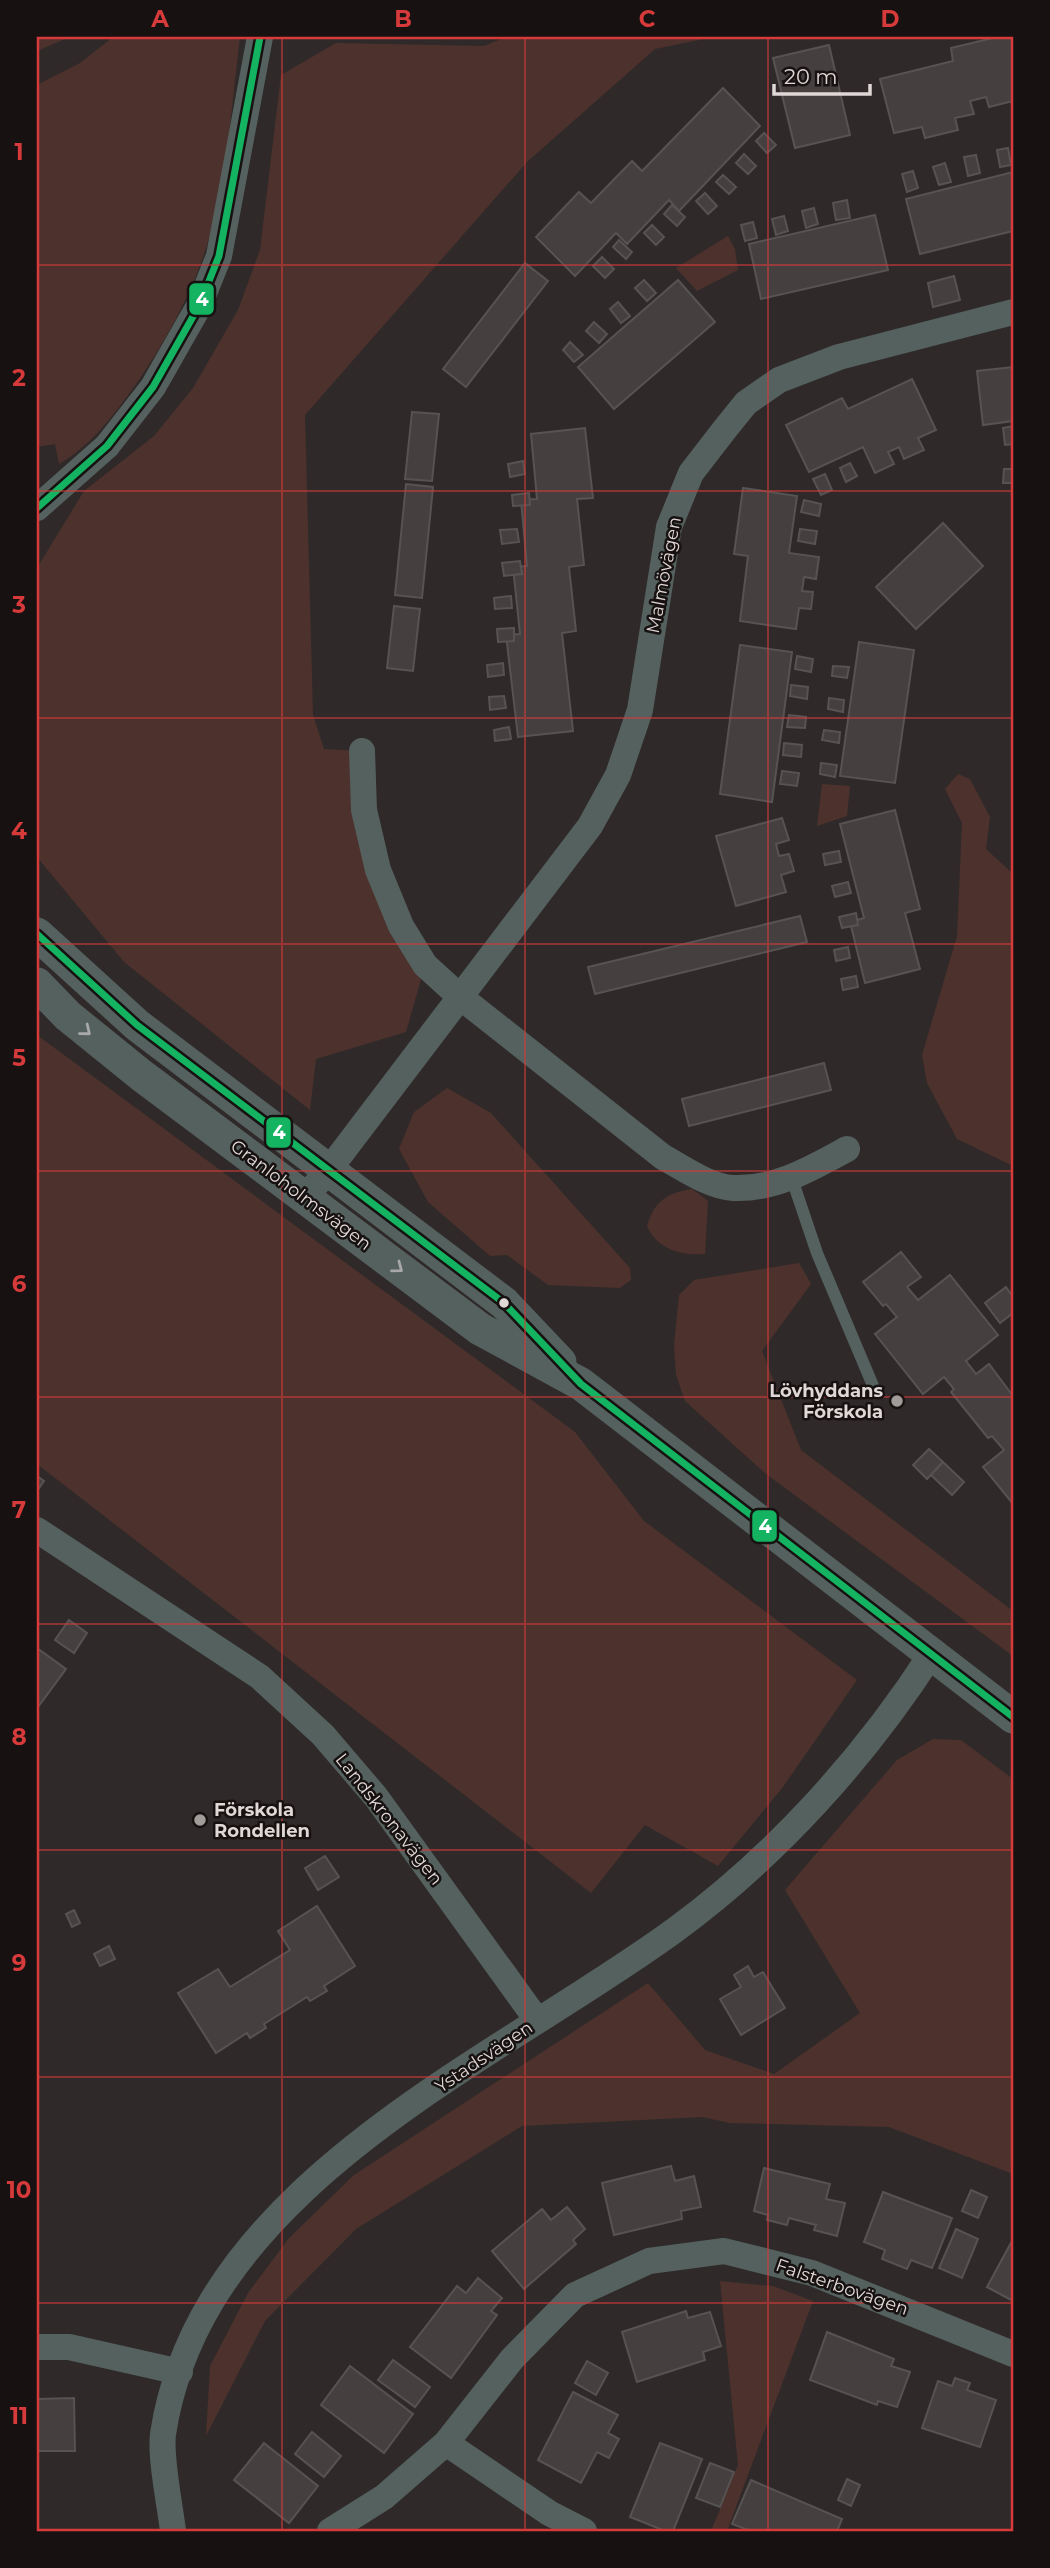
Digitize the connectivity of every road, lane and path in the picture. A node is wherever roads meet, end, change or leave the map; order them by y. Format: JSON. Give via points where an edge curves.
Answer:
{"nodes":[{"id":1,"x":260,"y":37,"type":"edge"},
{"id":2,"x":1013,"y":312,"type":"edge"},
{"id":3,"x":38,"y":506,"type":"edge"},
{"id":4,"x":362,"y":751,"type":"dead end"},
{"id":5,"x":37,"y":934,"type":"edge"},
{"id":6,"x":37,"y":984,"type":"edge"},
{"id":7,"x":459,"y":996,"type":"junction"},
{"id":8,"x":847,"y":1149,"type":"dead end"},
{"id":9,"x":328,"y":1171,"type":"junction"},
{"id":10,"x":792,"y":1179,"type":"junction"},
{"id":11,"x":304,"y":1198,"type":"junction"},
{"id":12,"x":581,"y":1384,"type":"junction"},
{"id":13,"x":874,"y":1388,"type":"dead end"},
{"id":14,"x":37,"y":1530,"type":"edge"},
{"id":15,"x":932,"y":1653,"type":"junction"},
{"id":16,"x":1013,"y":1717,"type":"edge"},
{"id":17,"x":537,"y":2020,"type":"junction"},
{"id":18,"x":37,"y":2347,"type":"edge"},
{"id":19,"x":1013,"y":2354,"type":"edge"},
{"id":20,"x":180,"y":2372,"type":"junction"},
{"id":21,"x":446,"y":2443,"type":"junction"},
{"id":22,"x":173,"y":2531,"type":"edge"},
{"id":23,"x":330,"y":2531,"type":"edge"},
{"id":24,"x":584,"y":2531,"type":"edge"}],
"edges":[{"from":1,"to":3,"type":"street","via":[[219,256],[198,306],[153,387],[107,446]]},
{"from":2,"to":7,"type":"street","name":"Malmövägen","via":[[839,357],[779,380],[746,403],[691,472],[669,527],[640,710],[618,775],[590,827]]},
{"from":4,"to":7,"type":"street","via":[[364,810],[378,870],[401,926],[425,965]]},
{"from":5,"to":9,"type":"street","name":"Granloholmsvägen","via":[[137,1025]]},
{"from":6,"to":11,"type":"street","name":"Granloholmsvägen","one_way":true,"via":[[110,1050]]},
{"from":7,"to":9,"type":"street","name":"Malmövägen"},
{"from":7,"to":10,"type":"street","via":[[663,1157],[732,1188]]},
{"from":8,"to":10,"type":"street"},
{"from":9,"to":11,"type":"street","name":"Malmövägen"},
{"from":9,"to":12,"type":"street","name":"Granloholmsvägen","via":[[504,1303]]},
{"from":10,"to":13,"type":"lane","via":[[817,1253]]},
{"from":11,"to":12,"type":"street","name":"Granloholmsvägen","one_way":true,"via":[[480,1329]]},
{"from":12,"to":15,"type":"street","name":"Granloholmsvägen"},
{"from":14,"to":17,"type":"street","name":"Landskronavägen","via":[[260,1677],[323,1735],[376,1797]]},
{"from":15,"to":16,"type":"street","name":"Granloholmsvägen"},
{"from":15,"to":17,"type":"street","name":"Ystadsvägen","via":[[896,1709],[738,1879],[674,1930]]},
{"from":17,"to":20,"type":"street","name":"Ystadsvägen","via":[[363,2138],[305,2187],[234,2268],[185,2352]]},
{"from":18,"to":20,"type":"street","via":[[69,2347]]},
{"from":19,"to":21,"type":"street","name":"Falsterbovägen","via":[[812,2273],[724,2251],[649,2261],[575,2295],[512,2359]]},
{"from":20,"to":22,"type":"street","name":"Ystadsvägen","via":[[163,2436]]},
{"from":21,"to":23,"type":"street","name":"Falsterbovägen","via":[[383,2497]]},
{"from":21,"to":24,"type":"street","via":[[549,2513]]}]}
